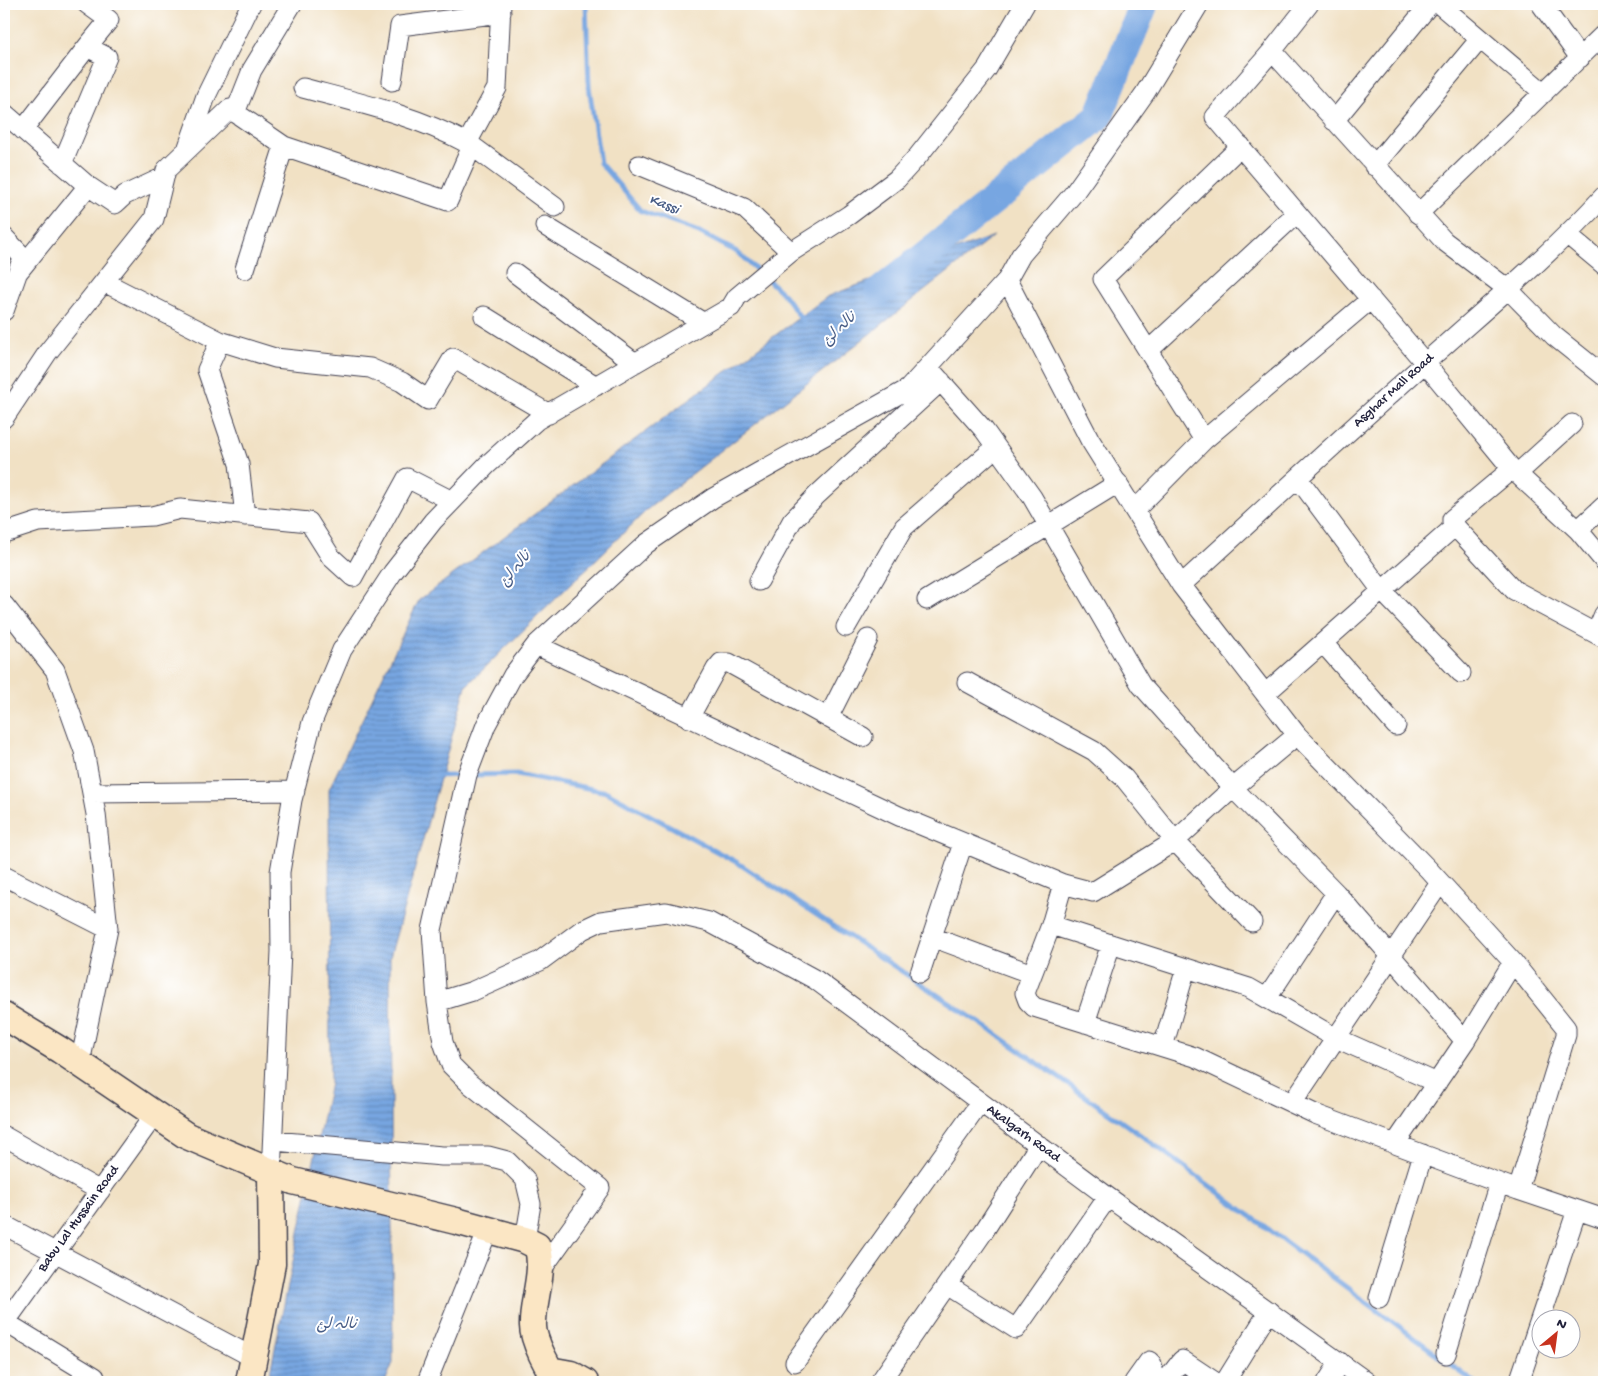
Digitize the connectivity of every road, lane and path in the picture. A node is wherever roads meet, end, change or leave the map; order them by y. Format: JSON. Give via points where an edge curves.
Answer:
{"nodes":[{"id":1,"x":87,"y":4,"type":"edge"},
{"id":2,"x":251,"y":4,"type":"edge"},
{"id":3,"x":292,"y":4,"type":"edge"},
{"id":4,"x":1025,"y":4,"type":"edge"},
{"id":5,"x":1199,"y":4,"type":"edge"},
{"id":6,"x":1308,"y":4,"type":"edge"},
{"id":7,"x":1430,"y":4,"type":"edge"},
{"id":8,"x":1439,"y":4,"type":"edge"},
{"id":9,"x":1541,"y":4,"type":"edge"},
{"id":10,"x":501,"y":8,"type":"edge"},
{"id":11,"x":1604,"y":34,"type":"edge"},
{"id":12,"x":1480,"y":39,"type":"junction"},
{"id":13,"x":87,"y":47,"type":"junction"},
{"id":14,"x":1272,"y":52,"type":"junction"},
{"id":15,"x":1580,"y":58,"type":"junction"},
{"id":16,"x":392,"y":81,"type":"dead end"},
{"id":17,"x":303,"y":88,"type":"dead end"},
{"id":18,"x":1544,"y":93,"type":"junction"},
{"id":19,"x":4,"y":113,"type":"edge"},
{"id":20,"x":235,"y":113,"type":"junction"},
{"id":21,"x":1334,"y":121,"type":"junction"},
{"id":22,"x":23,"y":130,"type":"junction"},
{"id":23,"x":470,"y":145,"type":"junction"},
{"id":24,"x":284,"y":146,"type":"junction"},
{"id":25,"x":1241,"y":146,"type":"junction"},
{"id":26,"x":186,"y":151,"type":"junction"},
{"id":27,"x":62,"y":164,"type":"junction"},
{"id":28,"x":639,"y":165,"type":"dead end"},
{"id":29,"x":1374,"y":166,"type":"junction"},
{"id":30,"x":164,"y":177,"type":"junction"},
{"id":31,"x":88,"y":186,"type":"junction"},
{"id":32,"x":1604,"y":196,"type":"edge"},
{"id":33,"x":555,"y":207,"type":"dead end"},
{"id":34,"x":1298,"y":212,"type":"junction"},
{"id":35,"x":1418,"y":214,"type":"junction"},
{"id":36,"x":545,"y":226,"type":"dead end"},
{"id":37,"x":1568,"y":235,"type":"junction"},
{"id":38,"x":4,"y":237,"type":"edge"},
{"id":39,"x":791,"y":252,"type":"junction"},
{"id":40,"x":1604,"y":265,"type":"edge"},
{"id":41,"x":245,"y":269,"type":"dead end"},
{"id":42,"x":18,"y":272,"type":"junction"},
{"id":43,"x":515,"y":273,"type":"dead end"},
{"id":44,"x":1007,"y":280,"type":"junction"},
{"id":45,"x":104,"y":282,"type":"junction"},
{"id":46,"x":1509,"y":290,"type":"junction"},
{"id":47,"x":1371,"y":299,"type":"junction"},
{"id":48,"x":4,"y":311,"type":"edge"},
{"id":49,"x":484,"y":316,"type":"dead end"},
{"id":50,"x":704,"y":323,"type":"junction"},
{"id":51,"x":220,"y":341,"type":"junction"},
{"id":52,"x":1148,"y":351,"type":"junction"},
{"id":53,"x":636,"y":363,"type":"junction"},
{"id":54,"x":1425,"y":363,"type":"junction"},
{"id":55,"x":928,"y":367,"type":"junction"},
{"id":56,"x":1604,"y":376,"type":"edge"},
{"id":57,"x":941,"y":381,"type":"junction"},
{"id":58,"x":596,"y":386,"type":"junction"},
{"id":59,"x":549,"y":414,"type":"junction"},
{"id":60,"x":4,"y":418,"type":"edge"},
{"id":61,"x":1572,"y":424,"type":"dead end"},
{"id":62,"x":1204,"y":440,"type":"junction"},
{"id":63,"x":996,"y":447,"type":"junction"},
{"id":64,"x":1515,"y":472,"type":"junction"},
{"id":65,"x":1298,"y":478,"type":"junction"},
{"id":66,"x":1118,"y":483,"type":"junction"},
{"id":67,"x":452,"y":501,"type":"junction"},
{"id":68,"x":1604,"y":506,"type":"edge"},
{"id":69,"x":1135,"y":510,"type":"junction"},
{"id":70,"x":246,"y":516,"type":"junction"},
{"id":71,"x":1047,"y":525,"type":"junction"},
{"id":72,"x":1454,"y":527,"type":"junction"},
{"id":73,"x":1578,"y":530,"type":"junction"},
{"id":74,"x":4,"y":533,"type":"edge"},
{"id":75,"x":1604,"y":560,"type":"edge"},
{"id":76,"x":759,"y":581,"type":"dead end"},
{"id":77,"x":1181,"y":585,"type":"junction"},
{"id":78,"x":1382,"y":591,"type":"junction"},
{"id":79,"x":927,"y":600,"type":"dead end"},
{"id":80,"x":4,"y":605,"type":"edge"},
{"id":81,"x":1604,"y":614,"type":"edge"},
{"id":82,"x":846,"y":627,"type":"dead end"},
{"id":83,"x":1600,"y":636,"type":"edge"},
{"id":84,"x":868,"y":639,"type":"dead end"},
{"id":85,"x":1323,"y":643,"type":"junction"},
{"id":86,"x":536,"y":645,"type":"junction"},
{"id":87,"x":1460,"y":673,"type":"dead end"},
{"id":88,"x":967,"y":682,"type":"dead end"},
{"id":89,"x":1266,"y":694,"type":"junction"},
{"id":90,"x":689,"y":718,"type":"junction"},
{"id":91,"x":828,"y":718,"type":"junction"},
{"id":92,"x":1396,"y":726,"type":"dead end"},
{"id":93,"x":1297,"y":735,"type":"junction"},
{"id":94,"x":863,"y":737,"type":"dead end"},
{"id":95,"x":1233,"y":788,"type":"junction"},
{"id":96,"x":294,"y":790,"type":"junction"},
{"id":97,"x":92,"y":793,"type":"junction"},
{"id":98,"x":1175,"y":841,"type":"junction"},
{"id":99,"x":963,"y":842,"type":"junction"},
{"id":100,"x":4,"y":876,"type":"edge"},
{"id":101,"x":1440,"y":883,"type":"junction"},
{"id":102,"x":1063,"y":884,"type":"junction"},
{"id":103,"x":1336,"y":893,"type":"junction"},
{"id":104,"x":1252,"y":922,"type":"dead end"},
{"id":105,"x":1051,"y":925,"type":"junction"},
{"id":106,"x":108,"y":928,"type":"junction"},
{"id":107,"x":932,"y":938,"type":"junction"},
{"id":108,"x":1111,"y":944,"type":"junction"},
{"id":109,"x":1391,"y":956,"type":"junction"},
{"id":110,"x":1513,"y":962,"type":"junction"},
{"id":111,"x":1186,"y":968,"type":"junction"},
{"id":112,"x":920,"y":973,"type":"dead end"},
{"id":113,"x":1032,"y":974,"type":"junction"},
{"id":114,"x":1267,"y":998,"type":"junction"},
{"id":115,"x":437,"y":1002,"type":"junction"},
{"id":116,"x":4,"y":1016,"type":"edge"},
{"id":117,"x":1085,"y":1023,"type":"junction"},
{"id":118,"x":1336,"y":1038,"type":"junction"},
{"id":119,"x":1465,"y":1041,"type":"junction"},
{"id":120,"x":1163,"y":1047,"type":"junction"},
{"id":121,"x":80,"y":1063,"type":"junction"},
{"id":122,"x":1437,"y":1083,"type":"junction"},
{"id":123,"x":1293,"y":1102,"type":"junction"},
{"id":124,"x":980,"y":1103,"type":"junction"},
{"id":125,"x":155,"y":1114,"type":"junction"},
{"id":126,"x":4,"y":1136,"type":"edge"},
{"id":127,"x":274,"y":1141,"type":"junction"},
{"id":128,"x":1395,"y":1144,"type":"junction"},
{"id":129,"x":1039,"y":1145,"type":"junction"},
{"id":130,"x":1423,"y":1154,"type":"junction"},
{"id":131,"x":282,"y":1178,"type":"junction"},
{"id":132,"x":1499,"y":1183,"type":"junction"},
{"id":133,"x":1518,"y":1190,"type":"junction"},
{"id":134,"x":100,"y":1191,"type":"junction"},
{"id":135,"x":1108,"y":1197,"type":"junction"},
{"id":136,"x":1577,"y":1210,"type":"junction"},
{"id":137,"x":1603,"y":1213,"type":"edge"},
{"id":138,"x":4,"y":1225,"type":"edge"},
{"id":139,"x":488,"y":1230,"type":"junction"},
{"id":140,"x":525,"y":1240,"type":"junction"},
{"id":141,"x":54,"y":1254,"type":"junction"},
{"id":142,"x":537,"y":1277,"type":"junction"},
{"id":143,"x":947,"y":1285,"type":"junction"},
{"id":144,"x":1379,"y":1298,"type":"dead end"},
{"id":145,"x":1268,"y":1312,"type":"junction"},
{"id":146,"x":4,"y":1323,"type":"edge"},
{"id":147,"x":1446,"y":1354,"type":"dead end"},
{"id":148,"x":795,"y":1362,"type":"dead end"},
{"id":149,"x":1340,"y":1362,"type":"junction"},
{"id":150,"x":252,"y":1370,"type":"edge"},
{"id":151,"x":553,"y":1376,"type":"edge"},
{"id":152,"x":89,"y":1382,"type":"edge"},
{"id":153,"x":427,"y":1382,"type":"edge"},
{"id":154,"x":586,"y":1382,"type":"edge"},
{"id":155,"x":880,"y":1382,"type":"edge"},
{"id":156,"x":1134,"y":1382,"type":"edge"},
{"id":157,"x":1159,"y":1382,"type":"edge"},
{"id":158,"x":1165,"y":1382,"type":"edge"},
{"id":159,"x":1215,"y":1382,"type":"edge"},
{"id":160,"x":1225,"y":1382,"type":"edge"},
{"id":161,"x":1328,"y":1382,"type":"edge"},
{"id":162,"x":1368,"y":1382,"type":"edge"},
{"id":163,"x":1519,"y":1382,"type":"edge"}],
"edges":[{"from":1,"to":13,"type":"street","via":[[109,20]]},
{"from":2,"to":26,"type":"street","via":[[206,96]]},
{"from":3,"to":20,"type":"street","via":[[252,70]]},
{"from":4,"to":39,"type":"street","via":[[987,68],[918,156],[897,178],[849,215]]},
{"from":5,"to":44,"type":"street","via":[[1103,155],[1021,256]]},
{"from":6,"to":14,"type":"street"},
{"from":7,"to":21,"type":"street"},
{"from":8,"to":12,"type":"street"},
{"from":9,"to":15,"type":"street"},
{"from":10,"to":16,"type":"street","via":[[400,26]]},
{"from":10,"to":23,"type":"street","via":[[497,88]]},
{"from":11,"to":15,"type":"street"},
{"from":12,"to":18,"type":"street"},
{"from":12,"to":29,"type":"street"},
{"from":13,"to":22,"type":"street"},
{"from":13,"to":27,"type":"street","via":[[107,58]]},
{"from":14,"to":21,"type":"street"},
{"from":14,"to":25,"type":"street","via":[[1215,117]]},
{"from":15,"to":18,"type":"street"},
{"from":17,"to":23,"type":"street","via":[[410,117]]},
{"from":18,"to":35,"type":"street"},
{"from":19,"to":22,"type":"street"},
{"from":20,"to":24,"type":"street"},
{"from":20,"to":26,"type":"street","via":[[230,109]]},
{"from":21,"to":29,"type":"street"},
{"from":22,"to":27,"type":"street"},
{"from":23,"to":24,"type":"street","via":[[448,201]]},
{"from":23,"to":33,"type":"street"},
{"from":24,"to":41,"type":"street"},
{"from":25,"to":34,"type":"street"},
{"from":25,"to":52,"type":"street","via":[[1103,279]]},
{"from":26,"to":30,"type":"street","via":[[166,170]]},
{"from":27,"to":31,"type":"street"},
{"from":28,"to":39,"type":"street","via":[[744,208]]},
{"from":29,"to":35,"type":"street"},
{"from":30,"to":31,"type":"street","via":[[125,195],[115,204]]},
{"from":30,"to":45,"type":"street","via":[[154,218]]},
{"from":31,"to":42,"type":"street"},
{"from":32,"to":37,"type":"street","name":"Asghar Mall Road"},
{"from":34,"to":47,"type":"street"},
{"from":34,"to":52,"type":"street"},
{"from":35,"to":46,"type":"street","via":[[1444,241]]},
{"from":36,"to":50,"type":"street"},
{"from":37,"to":40,"type":"street"},
{"from":37,"to":46,"type":"street","name":"Asghar Mall Road"},
{"from":38,"to":42,"type":"street","via":[[23,257]]},
{"from":39,"to":50,"type":"street","via":[[737,297],[731,307]]},
{"from":42,"to":48,"type":"street"},
{"from":43,"to":53,"type":"street"},
{"from":44,"to":55,"type":"street"},
{"from":44,"to":66,"type":"street","via":[[1090,440]]},
{"from":45,"to":51,"type":"street"},
{"from":45,"to":60,"type":"street","via":[[48,352]]},
{"from":46,"to":54,"type":"street","name":"Asghar Mall Road"},
{"from":46,"to":56,"type":"street","via":[[1554,336]]},
{"from":47,"to":54,"type":"street"},
{"from":47,"to":62,"type":"street"},
{"from":49,"to":58,"type":"street"},
{"from":50,"to":53,"type":"street"},
{"from":51,"to":59,"type":"street","via":[[275,358],[370,368],[402,382],[428,400],[453,358]]},
{"from":51,"to":70,"type":"street","via":[[206,370],[239,464]]},
{"from":52,"to":62,"type":"street"},
{"from":53,"to":58,"type":"street"},
{"from":54,"to":64,"type":"street"},
{"from":54,"to":65,"type":"street","name":"Asghar Mall Road"},
{"from":55,"to":57,"type":"street"},
{"from":55,"to":86,"type":"street","via":[[908,389],[713,498],[646,544]]},
{"from":57,"to":63,"type":"street"},
{"from":57,"to":76,"type":"street","via":[[792,521]]},
{"from":58,"to":59,"type":"street"},
{"from":59,"to":67,"type":"street","via":[[537,420]]},
{"from":61,"to":64,"type":"street"},
{"from":62,"to":69,"type":"street"},
{"from":63,"to":71,"type":"street"},
{"from":63,"to":82,"type":"street","via":[[904,527]]},
{"from":64,"to":72,"type":"street","via":[[1452,520]]},
{"from":64,"to":73,"type":"street"},
{"from":65,"to":77,"type":"street","name":"Asghar Mall Road"},
{"from":65,"to":78,"type":"street"},
{"from":66,"to":69,"type":"street"},
{"from":66,"to":71,"type":"street"},
{"from":67,"to":70,"type":"street","via":[[407,478],[353,577],[331,557],[309,522]]},
{"from":67,"to":96,"type":"street","via":[[393,572],[342,650],[312,722]]},
{"from":68,"to":73,"type":"street"},
{"from":69,"to":77,"type":"street"},
{"from":70,"to":74,"type":"street","via":[[180,510],[152,516],[38,522]]},
{"from":71,"to":79,"type":"street"},
{"from":71,"to":95,"type":"street","via":[[1141,685]]},
{"from":72,"to":78,"type":"street"},
{"from":72,"to":83,"type":"street","via":[[1514,590]]},
{"from":73,"to":75,"type":"street"},
{"from":77,"to":89,"type":"street"},
{"from":78,"to":85,"type":"street"},
{"from":78,"to":87,"type":"street"},
{"from":80,"to":97,"type":"street","via":[[55,670],[84,751]]},
{"from":81,"to":83,"type":"street"},
{"from":84,"to":91,"type":"street"},
{"from":85,"to":89,"type":"street"},
{"from":85,"to":92,"type":"street"},
{"from":86,"to":90,"type":"street"},
{"from":86,"to":115,"type":"street","via":[[513,675],[486,725],[467,776],[432,930]]},
{"from":88,"to":98,"type":"street","via":[[1094,751],[1124,778]]},
{"from":89,"to":93,"type":"street"},
{"from":90,"to":91,"type":"street","via":[[721,663],[730,663]]},
{"from":90,"to":99,"type":"street","via":[[899,816]]},
{"from":91,"to":94,"type":"street"},
{"from":93,"to":95,"type":"street"},
{"from":93,"to":101,"type":"street"},
{"from":95,"to":98,"type":"street"},
{"from":95,"to":103,"type":"street"},
{"from":96,"to":97,"type":"street"},
{"from":96,"to":127,"type":"street","via":[[280,872]]},
{"from":97,"to":106,"type":"street"},
{"from":98,"to":102,"type":"street","via":[[1093,892]]},
{"from":98,"to":104,"type":"street"},
{"from":99,"to":102,"type":"street"},
{"from":99,"to":107,"type":"street"},
{"from":100,"to":106,"type":"street"},
{"from":101,"to":109,"type":"street"},
{"from":101,"to":110,"type":"street"},
{"from":102,"to":105,"type":"street"},
{"from":103,"to":109,"type":"street"},
{"from":103,"to":114,"type":"street"},
{"from":105,"to":108,"type":"street"},
{"from":105,"to":113,"type":"street"},
{"from":106,"to":121,"type":"street"},
{"from":107,"to":112,"type":"street"},
{"from":107,"to":113,"type":"street"},
{"from":108,"to":111,"type":"street"},
{"from":108,"to":117,"type":"street"},
{"from":109,"to":118,"type":"street"},
{"from":109,"to":119,"type":"street"},
{"from":110,"to":119,"type":"street"},
{"from":110,"to":133,"type":"street","via":[[1566,1028]]},
{"from":111,"to":114,"type":"street","via":[[1249,988]]},
{"from":111,"to":120,"type":"street"},
{"from":113,"to":117,"type":"street","via":[[1025,993],[1034,1007]]},
{"from":114,"to":118,"type":"street"},
{"from":115,"to":124,"type":"street","name":"Akalgarh Road","via":[[473,991],[540,961],[582,930],[601,921],[666,912],[709,922],[816,980]]},
{"from":115,"to":142,"type":"street","via":[[443,1042],[451,1065],[470,1084],[600,1188]]},
{"from":116,"to":121,"type":"main road"},
{"from":117,"to":120,"type":"street"},
{"from":118,"to":122,"type":"street"},
{"from":118,"to":123,"type":"street"},
{"from":119,"to":122,"type":"street"},
{"from":120,"to":123,"type":"street","via":[[1195,1057]]},
{"from":121,"to":125,"type":"main road"},
{"from":122,"to":128,"type":"street"},
{"from":123,"to":128,"type":"street","via":[[1315,1114]]},
{"from":124,"to":129,"type":"street","name":"Akalgarh Road"},
{"from":124,"to":148,"type":"street"},
{"from":125,"to":131,"type":"main road","via":[[187,1136]]},
{"from":125,"to":134,"type":"street","name":"Babu Lal Hussain Road"},
{"from":126,"to":134,"type":"street"},
{"from":127,"to":131,"type":"street"},
{"from":127,"to":140,"type":"street","via":[[442,1156],[488,1156],[507,1161],[525,1179],[531,1204]]},
{"from":128,"to":130,"type":"street"},
{"from":129,"to":135,"type":"street","name":"Akalgarh Road"},
{"from":129,"to":143,"type":"street"},
{"from":130,"to":132,"type":"street"},
{"from":130,"to":144,"type":"street"},
{"from":131,"to":139,"type":"main road"},
{"from":131,"to":150,"type":"main road","via":[[272,1264]]},
{"from":132,"to":133,"type":"street"},
{"from":132,"to":147,"type":"street"},
{"from":133,"to":136,"type":"street"},
{"from":134,"to":141,"type":"street","name":"Babu Lal Hussain Road"},
{"from":135,"to":143,"type":"street","via":[[1016,1329]]},
{"from":135,"to":145,"type":"street","name":"Akalgarh Road"},
{"from":136,"to":137,"type":"street"},
{"from":136,"to":163,"type":"street"},
{"from":138,"to":141,"type":"street"},
{"from":139,"to":140,"type":"main road"},
{"from":139,"to":153,"type":"street"},
{"from":140,"to":142,"type":"main road","via":[[537,1246],[541,1258]]},
{"from":141,"to":146,"type":"street","name":"Babu Lal Hussain Road"},
{"from":141,"to":150,"type":"street"},
{"from":142,"to":151,"type":"main road","via":[[532,1328]]},
{"from":143,"to":155,"type":"street"},
{"from":145,"to":149,"type":"street","name":"Akalgarh Road"},
{"from":145,"to":160,"type":"street"},
{"from":146,"to":152,"type":"street","via":[[95,1377]]},
{"from":149,"to":161,"type":"street"},
{"from":149,"to":162,"type":"street","name":"Akalgarh Road"},
{"from":151,"to":154,"type":"main road","via":[[571,1374]]},
{"from":156,"to":157,"type":"street","via":[[1149,1361],[1154,1379]]},
{"from":158,"to":159,"type":"street","via":[[1182,1360]]}]}
